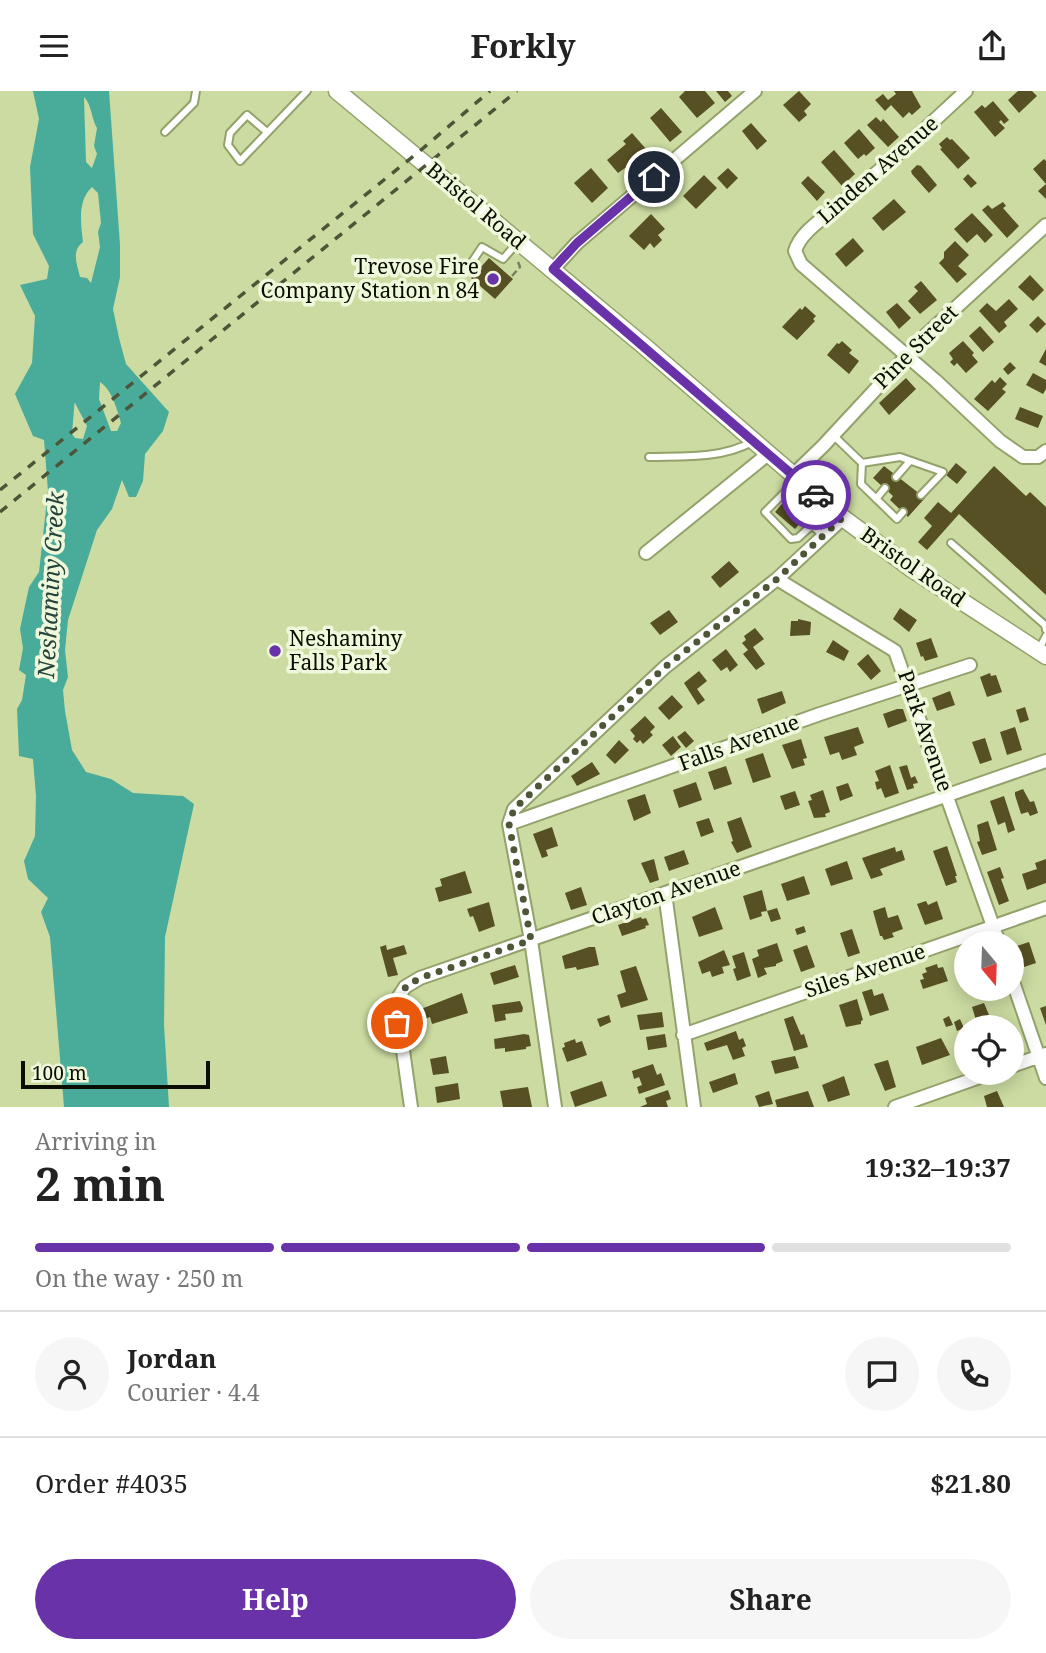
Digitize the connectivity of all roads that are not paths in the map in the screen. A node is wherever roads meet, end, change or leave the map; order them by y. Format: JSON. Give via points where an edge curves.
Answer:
{"nodes":[{"id":1,"x":197,"y":91,"type":"edge"},
{"id":2,"x":307,"y":91,"type":"edge"},
{"id":3,"x":337,"y":91,"type":"edge"},
{"id":4,"x":755,"y":91,"type":"edge"},
{"id":5,"x":966,"y":91,"type":"edge"},
{"id":6,"x":165,"y":132,"type":"dead end"},
{"id":7,"x":267,"y":132,"type":"junction"},
{"id":8,"x":1046,"y":225,"type":"edge"},
{"id":9,"x":515,"y":246,"type":"junction"},
{"id":10,"x":468,"y":268,"type":"dead end"},
{"id":11,"x":553,"y":269,"type":"junction"},
{"id":12,"x":905,"y":356,"type":"junction"},
{"id":13,"x":833,"y":435,"type":"junction"},
{"id":14,"x":753,"y":441,"type":"junction"},
{"id":15,"x":768,"y":454,"type":"junction"},
{"id":16,"x":1042,"y":454,"type":"edge"},
{"id":17,"x":649,"y":457,"type":"dead end"},
{"id":18,"x":911,"y":461,"type":"junction"},
{"id":19,"x":862,"y":463,"type":"junction"},
{"id":20,"x":793,"y":475,"type":"junction"},
{"id":21,"x":896,"y":477,"type":"dead end"},
{"id":22,"x":885,"y":488,"type":"dead end"},
{"id":23,"x":786,"y":491,"type":"dead end"},
{"id":24,"x":921,"y":495,"type":"dead end"},
{"id":25,"x":876,"y":499,"type":"junction"},
{"id":26,"x":903,"y":512,"type":"dead end"},
{"id":27,"x":843,"y":517,"type":"junction"},
{"id":28,"x":823,"y":536,"type":"junction"},
{"id":29,"x":951,"y":543,"type":"dead end"},
{"id":30,"x":646,"y":553,"type":"dead end"},
{"id":31,"x":777,"y":579,"type":"junction"},
{"id":32,"x":1046,"y":630,"type":"edge"},
{"id":33,"x":1043,"y":648,"type":"edge"},
{"id":34,"x":970,"y":665,"type":"dead end"},
{"id":35,"x":908,"y":684,"type":"junction"},
{"id":36,"x":1046,"y":761,"type":"edge"},
{"id":37,"x":947,"y":796,"type":"junction"},
{"id":38,"x":509,"y":824,"type":"junction"},
{"id":39,"x":665,"y":893,"type":"junction"},
{"id":40,"x":1046,"y":908,"type":"edge"},
{"id":41,"x":993,"y":926,"type":"junction"},
{"id":42,"x":995,"y":931,"type":"edge"},
{"id":43,"x":531,"y":940,"type":"junction"},
{"id":44,"x":1021,"y":1001,"type":"edge"},
{"id":45,"x":683,"y":1035,"type":"junction"},
{"id":46,"x":1042,"y":1055,"type":"edge"},
{"id":47,"x":1024,"y":1062,"type":"edge"},
{"id":48,"x":1046,"y":1077,"type":"edge"},
{"id":49,"x":958,"y":1085,"type":"edge"},
{"id":50,"x":411,"y":1107,"type":"edge"},
{"id":51,"x":555,"y":1107,"type":"edge"},
{"id":52,"x":694,"y":1107,"type":"edge"},
{"id":53,"x":895,"y":1107,"type":"edge"}],
"edges":[{"from":1,"to":6,"type":"lane","via":[[194,103]]},
{"from":2,"to":7,"type":"lane"},
{"from":3,"to":9,"type":"main road","name":"Bristol Road"},
{"from":4,"to":11,"type":"street","via":[[577,243]]},
{"from":5,"to":12,"type":"street","name":"Linden Avenue","via":[[812,227],[794,251],[801,264]]},
{"from":7,"to":7,"type":"lane","via":[[240,160],[228,145],[230,133],[247,115]]},
{"from":8,"to":12,"type":"street","name":"Pine Street"},
{"from":9,"to":10,"type":"lane","via":[[503,259],[482,247]]},
{"from":9,"to":11,"type":"main road","name":"Bristol Road"},
{"from":11,"to":14,"type":"main road","name":"Bristol Road"},
{"from":12,"to":13,"type":"street","name":"Pine Street"},
{"from":12,"to":16,"type":"street","via":[[1009,448],[1023,457]]},
{"from":13,"to":19,"type":"lane"},
{"from":13,"to":20,"type":"street","name":"Pine Street"},
{"from":14,"to":15,"type":"main road","name":"Bristol Road"},
{"from":14,"to":17,"type":"lane","via":[[723,454]]},
{"from":15,"to":20,"type":"main road","name":"Bristol Road"},
{"from":15,"to":30,"type":"street"},
{"from":18,"to":19,"type":"lane","via":[[900,457]]},
{"from":18,"to":21,"type":"lane"},
{"from":18,"to":24,"type":"lane","via":[[943,472]]},
{"from":19,"to":25,"type":"lane","via":[[861,485]]},
{"from":20,"to":27,"type":"main road","name":"Bristol Road"},
{"from":22,"to":25,"type":"lane"},
{"from":23,"to":28,"type":"lane","via":[[765,512],[790,539],[798,538],[812,524]]},
{"from":25,"to":26,"type":"lane","via":[[897,519]]},
{"from":27,"to":28,"type":"street"},
{"from":27,"to":33,"type":"main road","name":"Bristol Road","via":[[912,569]]},
{"from":28,"to":31,"type":"street"},
{"from":29,"to":32,"type":"lane"},
{"from":31,"to":35,"type":"street","name":"Park Avenue","via":[[895,651]]},
{"from":31,"to":38,"type":"street","via":[[665,667],[514,809]]},
{"from":34,"to":35,"type":"street","name":"Falls Avenue"},
{"from":35,"to":37,"type":"street","name":"Park Avenue"},
{"from":35,"to":38,"type":"street","name":"Falls Avenue"},
{"from":36,"to":37,"type":"street","name":"Clayton Avenue"},
{"from":37,"to":39,"type":"street","name":"Clayton Avenue"},
{"from":37,"to":41,"type":"street","name":"Park Avenue"},
{"from":38,"to":43,"type":"street"},
{"from":39,"to":43,"type":"street","name":"Clayton Avenue"},
{"from":39,"to":45,"type":"street"},
{"from":40,"to":41,"type":"street","name":"Siles Avenue"},
{"from":41,"to":42,"type":"street","name":"Park Avenue"},
{"from":41,"to":45,"type":"street","name":"Siles Avenue"},
{"from":43,"to":50,"type":"street","name":"Clayton Avenue","via":[[405,987],[396,1001]]},
{"from":43,"to":51,"type":"street"},
{"from":44,"to":46,"type":"street"},
{"from":45,"to":52,"type":"street"},
{"from":46,"to":47,"type":"street"},
{"from":46,"to":48,"type":"street"},
{"from":49,"to":53,"type":"street"}]}
